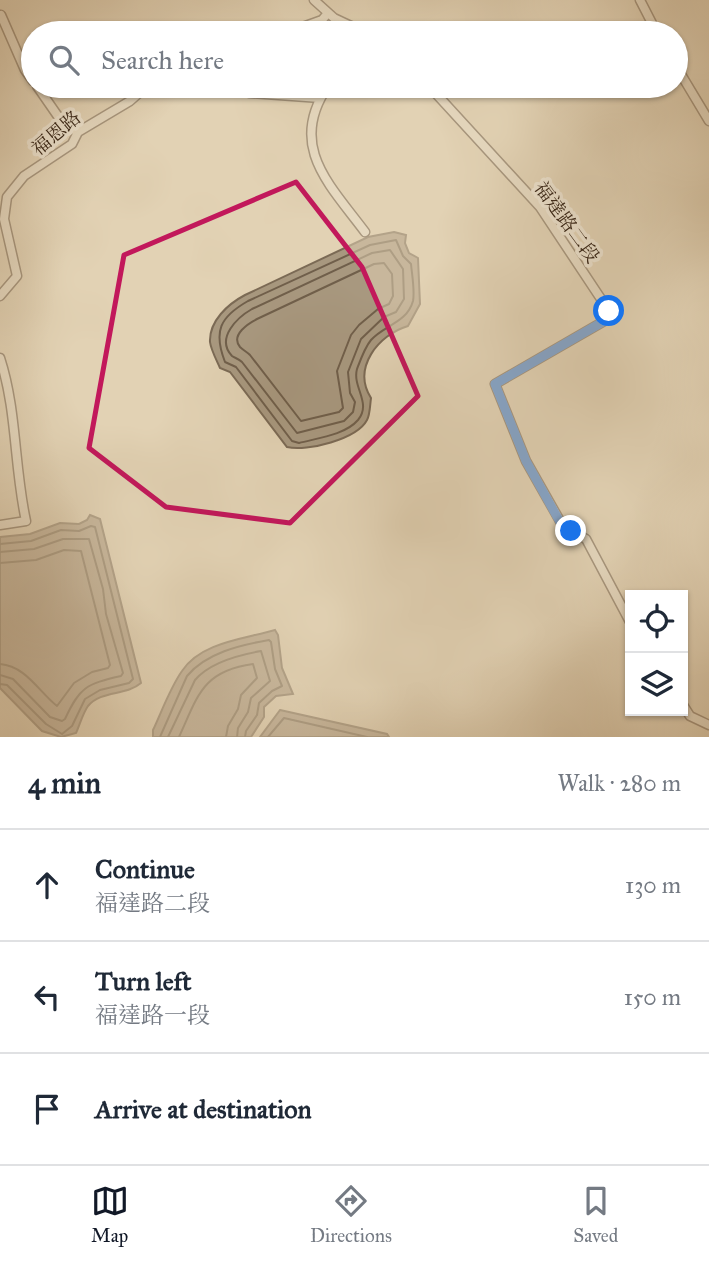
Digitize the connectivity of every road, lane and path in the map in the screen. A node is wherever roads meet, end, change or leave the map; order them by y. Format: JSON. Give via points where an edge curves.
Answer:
{"nodes":[{"id":1,"x":314,"y":0,"type":"edge"},
{"id":2,"x":640,"y":0,"type":"edge"},
{"id":3,"x":328,"y":13,"type":"junction"},
{"id":4,"x":1,"y":15,"type":"edge"},
{"id":5,"x":319,"y":21,"type":"edge"},
{"id":6,"x":340,"y":21,"type":"edge"},
{"id":7,"x":651,"y":21,"type":"edge"},
{"id":8,"x":21,"y":61,"type":"edge"},
{"id":9,"x":688,"y":86,"type":"edge"},
{"id":10,"x":45,"y":98,"type":"edge"},
{"id":11,"x":134,"y":98,"type":"edge"},
{"id":12,"x":320,"y":98,"type":"edge"},
{"id":13,"x":440,"y":98,"type":"edge"},
{"id":14,"x":709,"y":121,"type":"edge"},
{"id":15,"x":78,"y":132,"type":"junction"},
{"id":16,"x":365,"y":232,"type":"dead end"},
{"id":17,"x":0,"y":296,"type":"edge"},
{"id":18,"x":0,"y":358,"type":"edge"},
{"id":19,"x":0,"y":525,"type":"edge"},
{"id":20,"x":625,"y":613,"type":"edge"},
{"id":21,"x":688,"y":713,"type":"edge"},
{"id":22,"x":709,"y":725,"type":"edge"}],
"edges":[{"from":1,"to":3,"type":"street"},
{"from":2,"to":7,"type":"street"},
{"from":3,"to":5,"type":"street"},
{"from":3,"to":6,"type":"street"},
{"from":4,"to":8,"type":"street"},
{"from":9,"to":14,"type":"street"},
{"from":10,"to":15,"type":"street","via":[[64,125]]},
{"from":11,"to":15,"type":"street","name":"福恩路"},
{"from":12,"to":16,"type":"street","via":[[311,131],[315,162]]},
{"from":13,"to":20,"type":"street","name":"福達路二段","via":[[540,206],[609,311],[606,320],[495,384],[526,461],[560,522],[586,539]]},
{"from":15,"to":17,"type":"street","name":"福恩路","via":[[72,144],[24,176],[7,197],[4,219],[16,276]]},
{"from":18,"to":19,"type":"street","via":[[26,521]]},
{"from":21,"to":22,"type":"street"}]}
